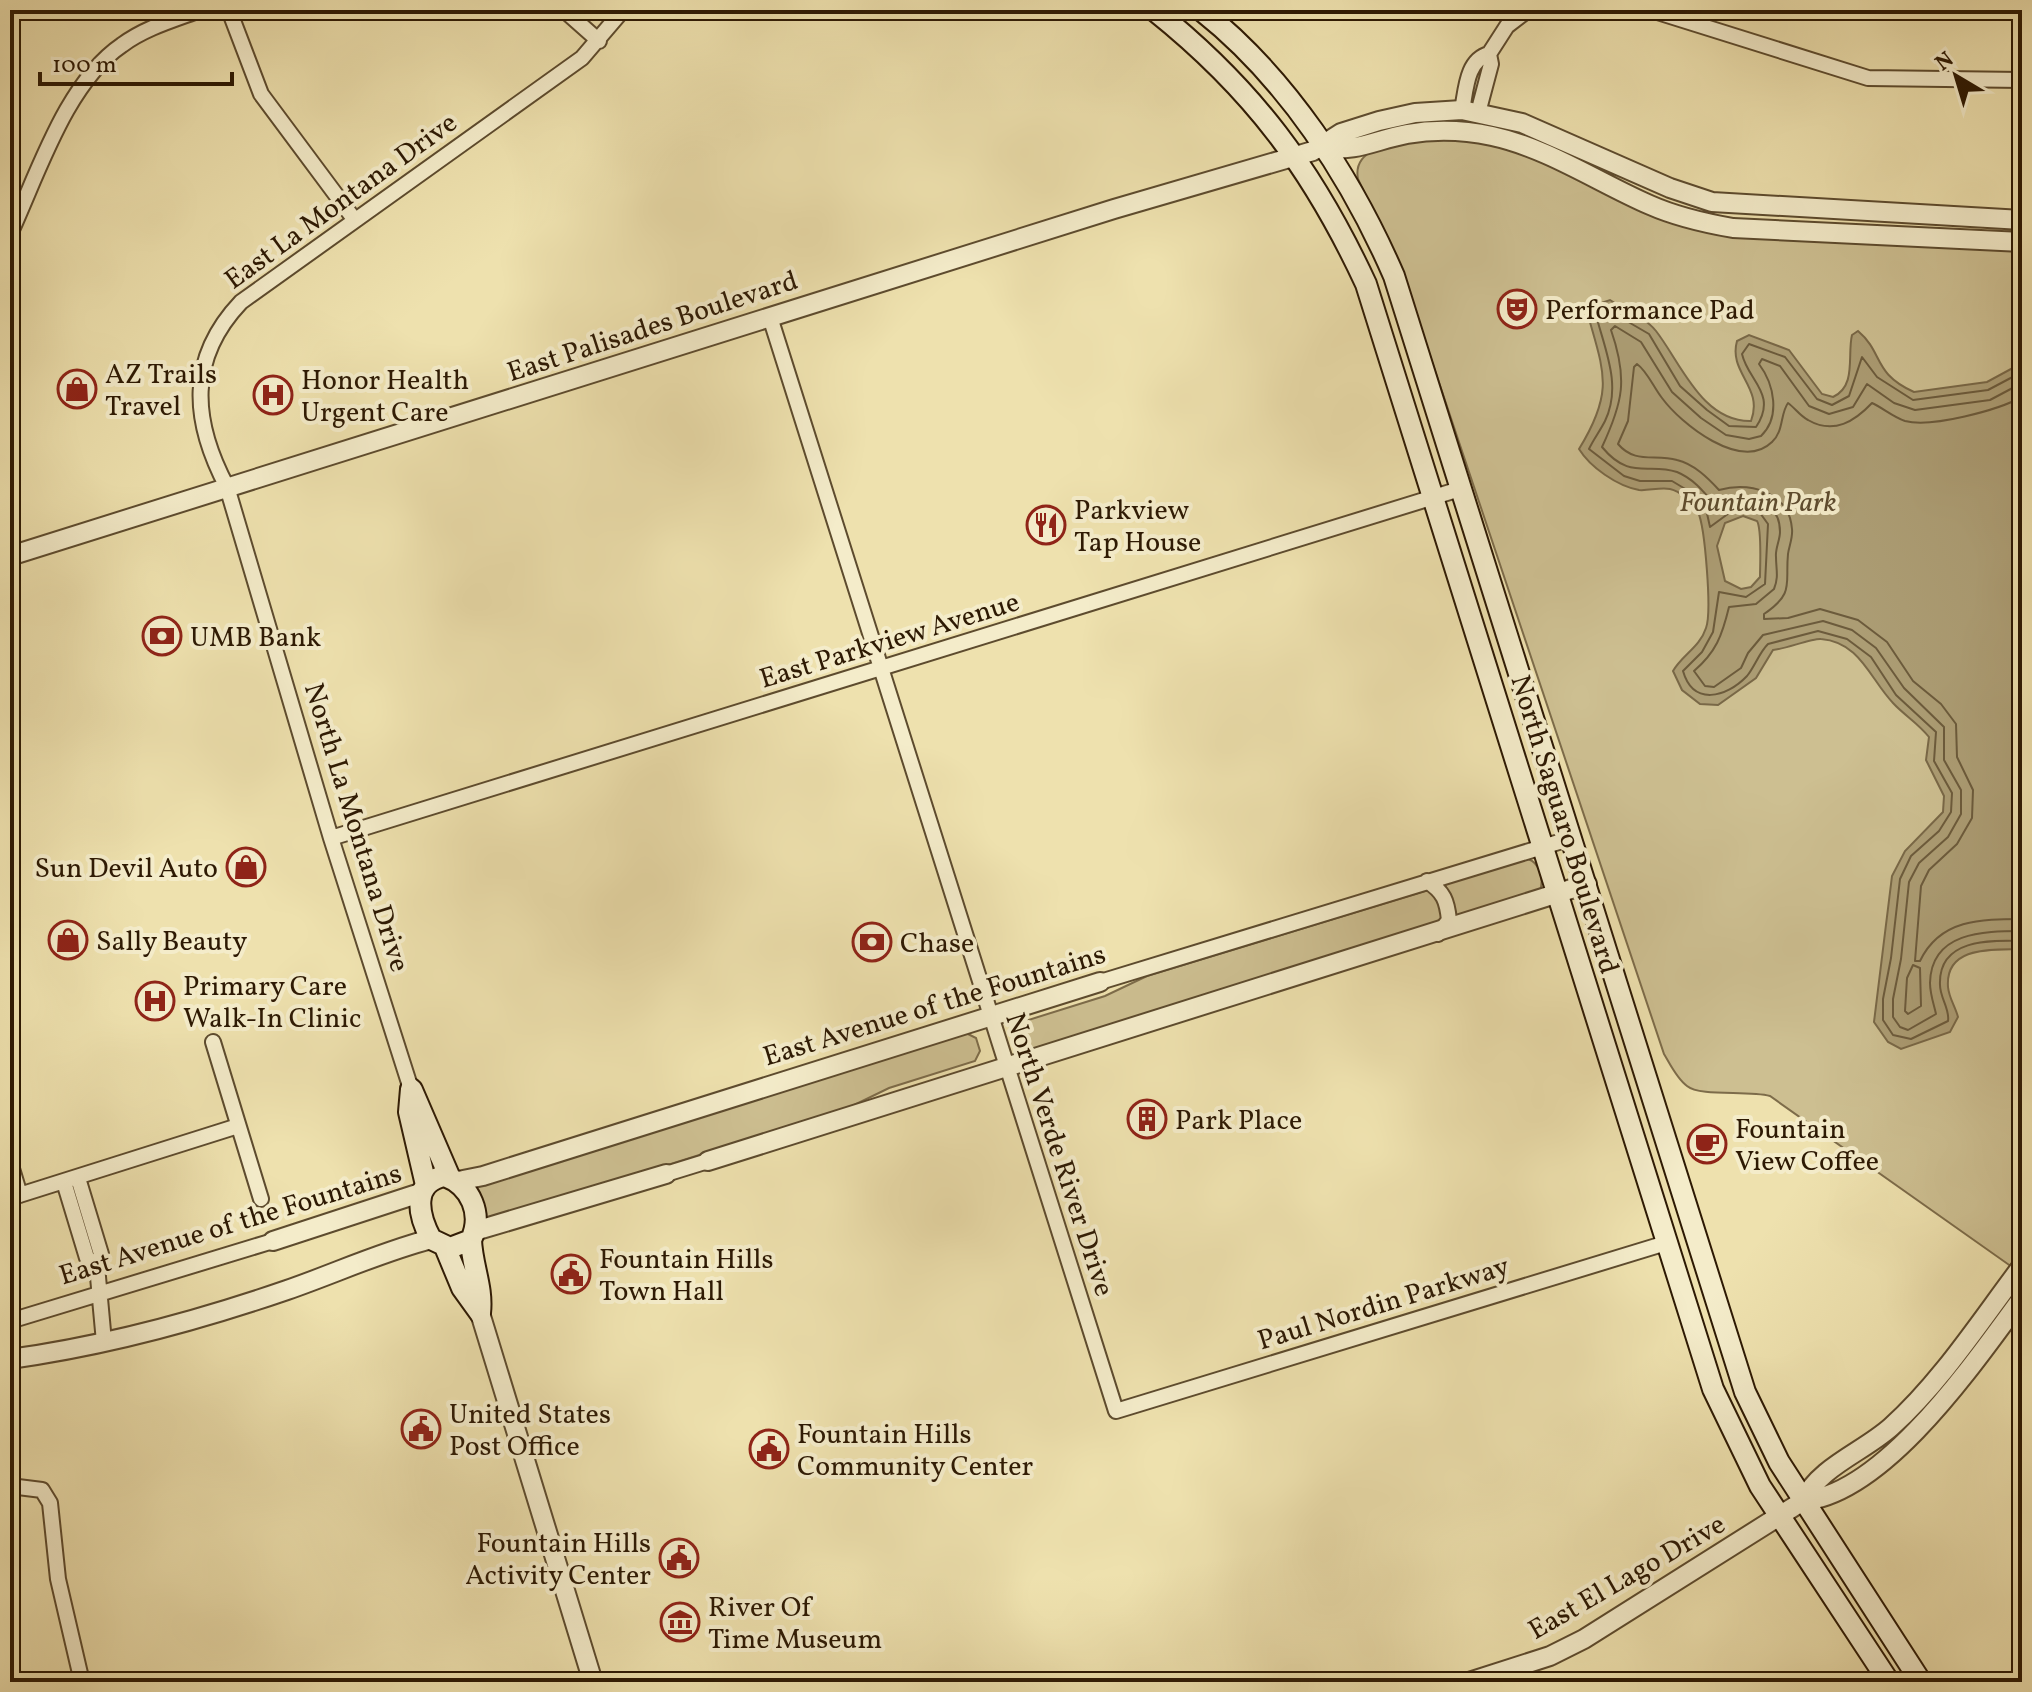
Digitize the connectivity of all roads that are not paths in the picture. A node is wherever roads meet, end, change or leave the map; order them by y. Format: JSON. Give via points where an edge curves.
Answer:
{"nodes":[{"id":1,"x":200,"y":10,"type":"edge"},
{"id":2,"x":229,"y":10,"type":"edge"},
{"id":3,"x":564,"y":10,"type":"edge"},
{"id":4,"x":623,"y":10,"type":"edge"},
{"id":5,"x":1154,"y":10,"type":"edge"},
{"id":6,"x":1201,"y":10,"type":"edge"},
{"id":7,"x":1528,"y":10,"type":"edge"},
{"id":8,"x":1651,"y":10,"type":"edge"},
{"id":9,"x":599,"y":41,"type":"junction"},
{"id":10,"x":2022,"y":80,"type":"edge"},
{"id":11,"x":1470,"y":111,"type":"junction"},
{"id":12,"x":1311,"y":152,"type":"junction"},
{"id":13,"x":354,"y":219,"type":"junction"},
{"id":14,"x":2022,"y":220,"type":"edge"},
{"id":15,"x":10,"y":234,"type":"edge"},
{"id":16,"x":2022,"y":242,"type":"edge"},
{"id":17,"x":770,"y":317,"type":"junction"},
{"id":18,"x":227,"y":487,"type":"junction"},
{"id":19,"x":1463,"y":488,"type":"junction"},
{"id":20,"x":1435,"y":497,"type":"junction"},
{"id":21,"x":10,"y":556,"type":"edge"},
{"id":22,"x":879,"y":669,"type":"junction"},
{"id":23,"x":331,"y":838,"type":"junction"},
{"id":24,"x":1572,"y":838,"type":"junction"},
{"id":25,"x":1544,"y":847,"type":"junction"},
{"id":26,"x":1427,"y":881,"type":"junction"},
{"id":27,"x":1587,"y":884,"type":"junction"},
{"id":28,"x":1559,"y":893,"type":"junction"},
{"id":29,"x":1438,"y":934,"type":"junction"},
{"id":30,"x":1100,"y":982,"type":"joint"},
{"id":31,"x":990,"y":1016,"type":"junction"},
{"id":32,"x":213,"y":1042,"type":"dead end"},
{"id":33,"x":1006,"y":1066,"type":"junction"},
{"id":34,"x":411,"y":1089,"type":"junction"},
{"id":35,"x":238,"y":1126,"type":"junction"},
{"id":36,"x":708,"y":1161,"type":"joint"},
{"id":37,"x":10,"y":1162,"type":"edge"},
{"id":38,"x":666,"y":1174,"type":"joint"},
{"id":39,"x":454,"y":1179,"type":"junction"},
{"id":40,"x":71,"y":1180,"type":"junction"},
{"id":41,"x":423,"y":1189,"type":"junction"},
{"id":42,"x":15,"y":1196,"type":"edge"},
{"id":43,"x":261,"y":1199,"type":"dead end"},
{"id":44,"x":473,"y":1235,"type":"junction"},
{"id":45,"x":273,"y":1241,"type":"joint"},
{"id":46,"x":438,"y":1243,"type":"junction"},
{"id":47,"x":1666,"y":1243,"type":"junction"},
{"id":48,"x":2022,"y":1266,"type":"edge"},
{"id":49,"x":102,"y":1293,"type":"junction"},
{"id":50,"x":1713,"y":1294,"type":"junction"},
{"id":51,"x":2022,"y":1298,"type":"edge"},
{"id":52,"x":480,"y":1313,"type":"junction"},
{"id":53,"x":10,"y":1321,"type":"edge"},
{"id":54,"x":104,"y":1342,"type":"junction"},
{"id":55,"x":10,"y":1359,"type":"edge"},
{"id":56,"x":1116,"y":1411,"type":"joint"},
{"id":57,"x":10,"y":1486,"type":"edge"},
{"id":58,"x":1803,"y":1501,"type":"junction"},
{"id":59,"x":1779,"y":1517,"type":"junction"},
{"id":60,"x":82,"y":1682,"type":"edge"},
{"id":61,"x":593,"y":1682,"type":"edge"},
{"id":62,"x":1469,"y":1682,"type":"edge"},
{"id":63,"x":1889,"y":1682,"type":"edge"},
{"id":64,"x":1921,"y":1682,"type":"edge"}],
"edges":[{"from":1,"to":15,"type":"street","via":[[138,35],[96,67],[66,113]]},
{"from":2,"to":13,"type":"street","via":[[261,94]]},
{"from":3,"to":9,"type":"street"},
{"from":4,"to":9,"type":"street","name":"East La Montana Drive"},
{"from":5,"to":12,"type":"main road","name":"North Saguaro Boulevard"},
{"from":6,"to":12,"type":"main road","name":"North Saguaro Boulevard","via":[[1263,69]]},
{"from":7,"to":11,"type":"street","via":[[1507,26],[1489,54],[1491,64]]},
{"from":8,"to":10,"type":"street","via":[[1868,78]]},
{"from":9,"to":13,"type":"street","name":"East La Montana Drive"},
{"from":11,"to":12,"type":"street","via":[[1415,113],[1379,121],[1341,133]]},
{"from":11,"to":14,"type":"street","via":[[1522,123],[1712,202]]},
{"from":12,"to":16,"type":"street","via":[[1349,151],[1406,134],[1480,134],[1546,155],[1697,222]]},
{"from":12,"to":17,"type":"street","name":"East Palisades Boulevard"},
{"from":12,"to":19,"type":"main road","name":"North Saguaro Boulevard","via":[[1366,215],[1394,276]]},
{"from":12,"to":20,"type":"main road","name":"North Saguaro Boulevard","via":[[1325,201],[1366,284]]},
{"from":13,"to":18,"type":"street","name":"East La Montana Drive","via":[[241,302],[210,342],[199,382],[201,411],[213,460]]},
{"from":17,"to":18,"type":"street","name":"East Palisades Boulevard"},
{"from":17,"to":22,"type":"street","name":"North Verde River Drive"},
{"from":18,"to":21,"type":"street","name":"East Palisades Boulevard"},
{"from":18,"to":23,"type":"street","name":"North La Montana Drive"},
{"from":19,"to":20,"type":"street","name":"East Parkview Avenue"},
{"from":19,"to":24,"type":"main road","name":"North Saguaro Boulevard"},
{"from":20,"to":22,"type":"street","name":"East Parkview Avenue"},
{"from":20,"to":25,"type":"main road","name":"North Saguaro Boulevard"},
{"from":22,"to":23,"type":"street","name":"East Parkview Avenue"},
{"from":22,"to":31,"type":"street","name":"North Verde River Drive"},
{"from":23,"to":34,"type":"street","name":"North La Montana Drive"},
{"from":24,"to":25,"type":"street","name":"East Avenue of the Fountains"},
{"from":24,"to":27,"type":"main road","name":"North Saguaro Boulevard"},
{"from":25,"to":26,"type":"street","name":"East Avenue of the Fountains"},
{"from":25,"to":28,"type":"main road","name":"North Saguaro Boulevard"},
{"from":26,"to":29,"type":"street","via":[[1448,906],[1449,920]]},
{"from":26,"to":30,"type":"street","name":"East Avenue of the Fountains"},
{"from":27,"to":28,"type":"street"},
{"from":27,"to":50,"type":"main road","name":"North Saguaro Boulevard"},
{"from":28,"to":29,"type":"street"},
{"from":28,"to":47,"type":"main road","name":"North Saguaro Boulevard"},
{"from":29,"to":33,"type":"street"},
{"from":30,"to":31,"type":"street","name":"East Avenue of the Fountains"},
{"from":31,"to":33,"type":"street","name":"North Verde River Drive"},
{"from":31,"to":39,"type":"street","name":"East Avenue of the Fountains","via":[[483,1176]]},
{"from":32,"to":35,"type":"street"},
{"from":33,"to":36,"type":"street"},
{"from":33,"to":56,"type":"street","name":"North Verde River Drive"},
{"from":34,"to":39,"type":"main road","name":"North La Montana Drive"},
{"from":34,"to":41,"type":"main road","name":"North La Montana Drive","via":[[409,1112]]},
{"from":35,"to":40,"type":"street"},
{"from":35,"to":43,"type":"street"},
{"from":36,"to":38,"type":"street"},
{"from":37,"to":42,"type":"street"},
{"from":38,"to":44,"type":"street"},
{"from":39,"to":41,"type":"main road","via":[[436,1178]]},
{"from":39,"to":44,"type":"main road","via":[[472,1202]]},
{"from":40,"to":42,"type":"street"},
{"from":40,"to":49,"type":"street","via":[[85,1227],[101,1254],[97,1266]]},
{"from":41,"to":45,"type":"street","name":"East Avenue of the Fountains"},
{"from":41,"to":46,"type":"main road","via":[[423,1222]]},
{"from":44,"to":46,"type":"main road","via":[[460,1247]]},
{"from":44,"to":52,"type":"main road","via":[[472,1263],[482,1290]]},
{"from":45,"to":49,"type":"street","name":"East Avenue of the Fountains"},
{"from":46,"to":52,"type":"main road"},
{"from":46,"to":54,"type":"street","via":[[377,1254],[288,1290]]},
{"from":47,"to":50,"type":"main road","via":[[1683,1241]]},
{"from":47,"to":56,"type":"street","name":"Paul Nordin Parkway"},
{"from":47,"to":59,"type":"main road","name":"North Saguaro Boulevard","via":[[1713,1389]]},
{"from":48,"to":58,"type":"street","name":"East El Lago Drive","via":[[1927,1388],[1891,1426],[1811,1484]]},
{"from":49,"to":53,"type":"street","name":"East Avenue of the Fountains"},
{"from":49,"to":54,"type":"street"},
{"from":50,"to":58,"type":"main road","name":"North Saguaro Boulevard","via":[[1745,1392]]},
{"from":51,"to":58,"type":"street","name":"East El Lago Drive","via":[[1933,1414],[1900,1447],[1824,1499]]},
{"from":52,"to":61,"type":"street"},
{"from":54,"to":55,"type":"street"},
{"from":57,"to":60,"type":"street","via":[[36,1488],[46,1495],[58,1579]]},
{"from":58,"to":59,"type":"street","name":"East El Lago Drive"},
{"from":58,"to":64,"type":"main road","name":"North Saguaro Boulevard"},
{"from":59,"to":62,"type":"street","name":"East El Lago Drive","via":[[1584,1639],[1550,1656]]},
{"from":59,"to":63,"type":"main road","name":"North Saguaro Boulevard"}]}
